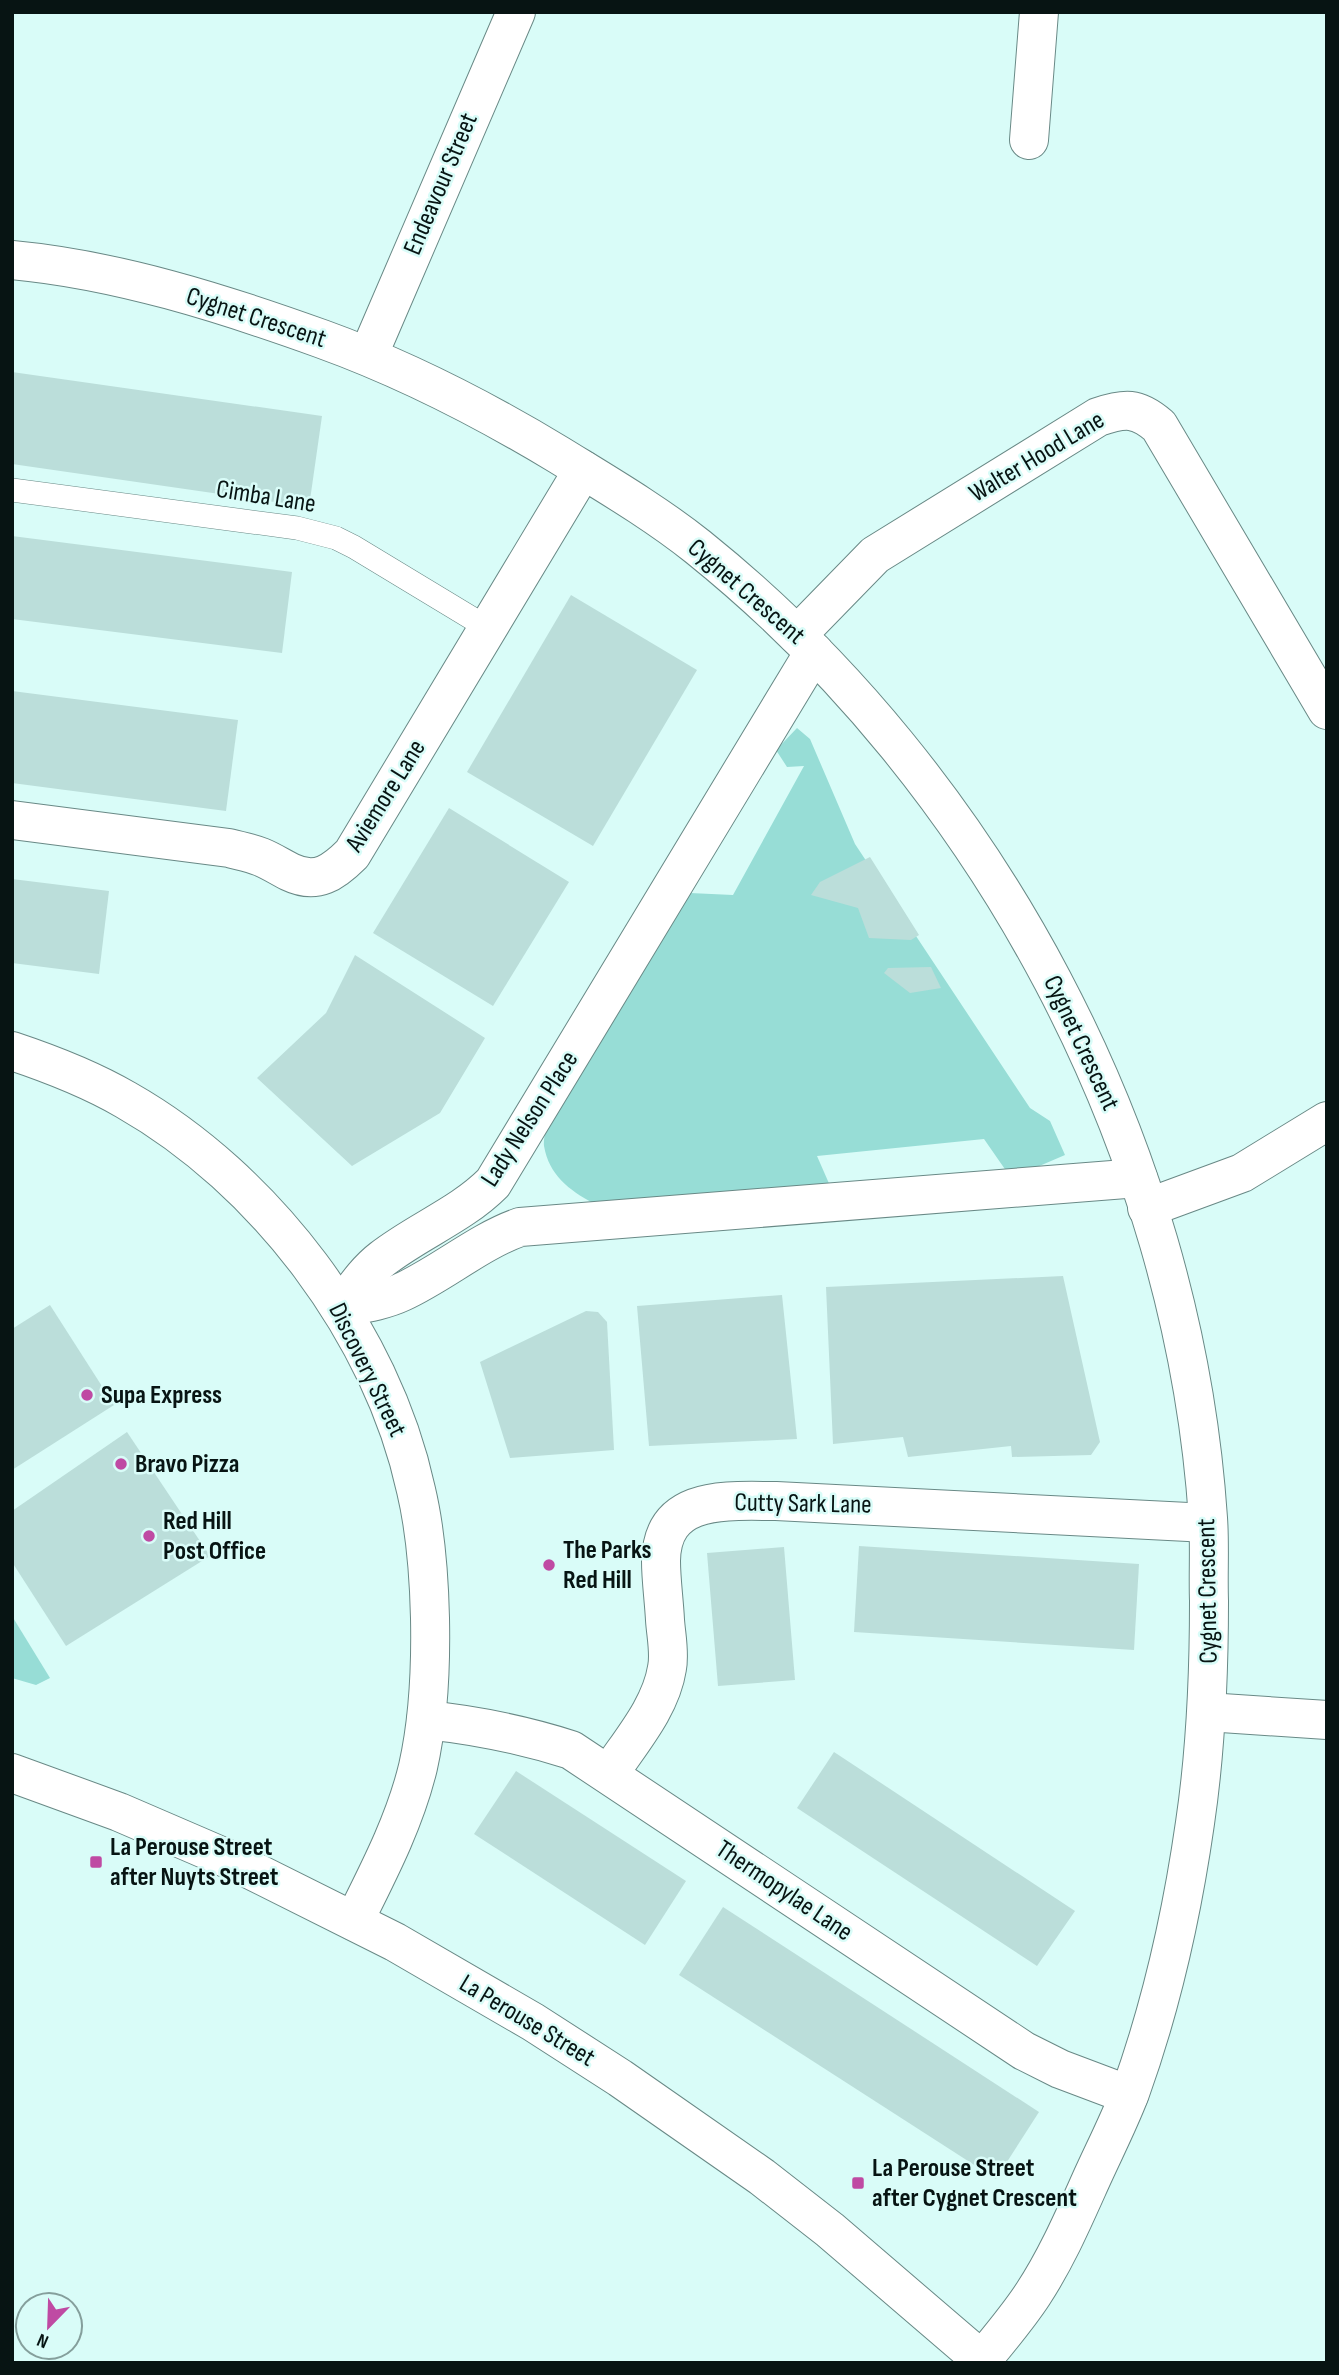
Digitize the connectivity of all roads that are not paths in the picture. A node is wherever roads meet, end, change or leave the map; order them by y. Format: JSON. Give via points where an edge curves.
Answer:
{"nodes":[{"id":1,"x":516,"y":12,"type":"edge"},
{"id":2,"x":1039,"y":12,"type":"edge"},
{"id":3,"x":1029,"y":140,"type":"dead end"},
{"id":4,"x":12,"y":260,"type":"edge"},
{"id":5,"x":368,"y":356,"type":"junction"},
{"id":6,"x":583,"y":470,"type":"junction"},
{"id":7,"x":12,"y":490,"type":"edge"},
{"id":8,"x":488,"y":628,"type":"junction"},
{"id":9,"x":805,"y":643,"type":"junction"},
{"id":10,"x":1327,"y":710,"type":"edge"},
{"id":11,"x":12,"y":820,"type":"edge"},
{"id":12,"x":12,"y":1051,"type":"edge"},
{"id":13,"x":1327,"y":1121,"type":"edge"},
{"id":14,"x":1142,"y":1193,"type":"junction"},
{"id":15,"x":340,"y":1308,"type":"junction"},
{"id":16,"x":1208,"y":1523,"type":"junction"},
{"id":17,"x":1207,"y":1712,"type":"junction"},
{"id":18,"x":426,"y":1720,"type":"junction"},
{"id":19,"x":1327,"y":1720,"type":"edge"},
{"id":20,"x":12,"y":1773,"type":"edge"},
{"id":21,"x":609,"y":1774,"type":"junction"},
{"id":22,"x":354,"y":1920,"type":"junction"},
{"id":23,"x":1129,"y":2095,"type":"junction"},
{"id":24,"x":984,"y":2361,"type":"edge"}],
"edges":[{"from":1,"to":5,"type":"street","name":"Endeavour Street"},
{"from":2,"to":3,"type":"street"},
{"from":4,"to":5,"type":"street","name":"Cygnet Crescent","via":[[101,274],[192,296]]},
{"from":5,"to":6,"type":"street","name":"Cygnet Crescent","via":[[476,407]]},
{"from":6,"to":8,"type":"street","name":"Aviemore Lane"},
{"from":6,"to":9,"type":"street","name":"Cygnet Crescent","via":[[695,545]]},
{"from":7,"to":8,"type":"lane","name":"Cimba Lane","via":[[297,528],[336,538]]},
{"from":8,"to":11,"type":"street","name":"Aviemore Lane","via":[[352,854],[337,870],[323,876],[293,874],[261,857],[229,848]]},
{"from":9,"to":10,"type":"street","name":"Walter Hood Lane","via":[[875,555],[1098,416],[1119,409],[1148,416],[1159,426]]},
{"from":9,"to":14,"type":"street","name":"Cygnet Crescent","via":[[916,769],[1006,896],[1080,1034]]},
{"from":9,"to":15,"type":"street","name":"Lady Nelson Place","via":[[493,1182],[461,1210],[382,1259]]},
{"from":12,"to":15,"type":"street","name":"Discovery Street","via":[[126,1100],[189,1142],[252,1196]]},
{"from":13,"to":14,"type":"street","via":[[1241,1173]]},
{"from":14,"to":15,"type":"street","name":"Lady Nelson Place","via":[[598,1219],[520,1227],[500,1234],[402,1292]]},
{"from":14,"to":16,"type":"street","name":"Cygnet Crescent","via":[[1185,1353]]},
{"from":15,"to":18,"type":"street","name":"Discovery Street","via":[[386,1398],[416,1488],[429,1586]]},
{"from":16,"to":17,"type":"street","name":"Cygnet Crescent"},
{"from":16,"to":21,"type":"street","name":"Cutty Sark Lane","via":[[776,1501],[692,1508],[671,1525],[663,1541],[668,1665],[661,1694]]},
{"from":17,"to":19,"type":"street"},
{"from":17,"to":23,"type":"street","name":"Cygnet Crescent","via":[[1186,1879],[1158,2001]]},
{"from":18,"to":21,"type":"street","name":"Thermopylae Lane","via":[[549,1743],[571,1750]]},
{"from":18,"to":22,"type":"street","name":"Discovery Street","via":[[403,1815]]},
{"from":20,"to":22,"type":"street","name":"La Perouse Street","via":[[196,1845]]},
{"from":21,"to":23,"type":"street","name":"Thermopylae Lane","via":[[1024,2051]]},
{"from":22,"to":24,"type":"street","name":"La Perouse Street","via":[[533,2022],[751,2169]]},
{"from":23,"to":24,"type":"street","name":"Cygnet Crescent","via":[[1050,2267]]}]}
